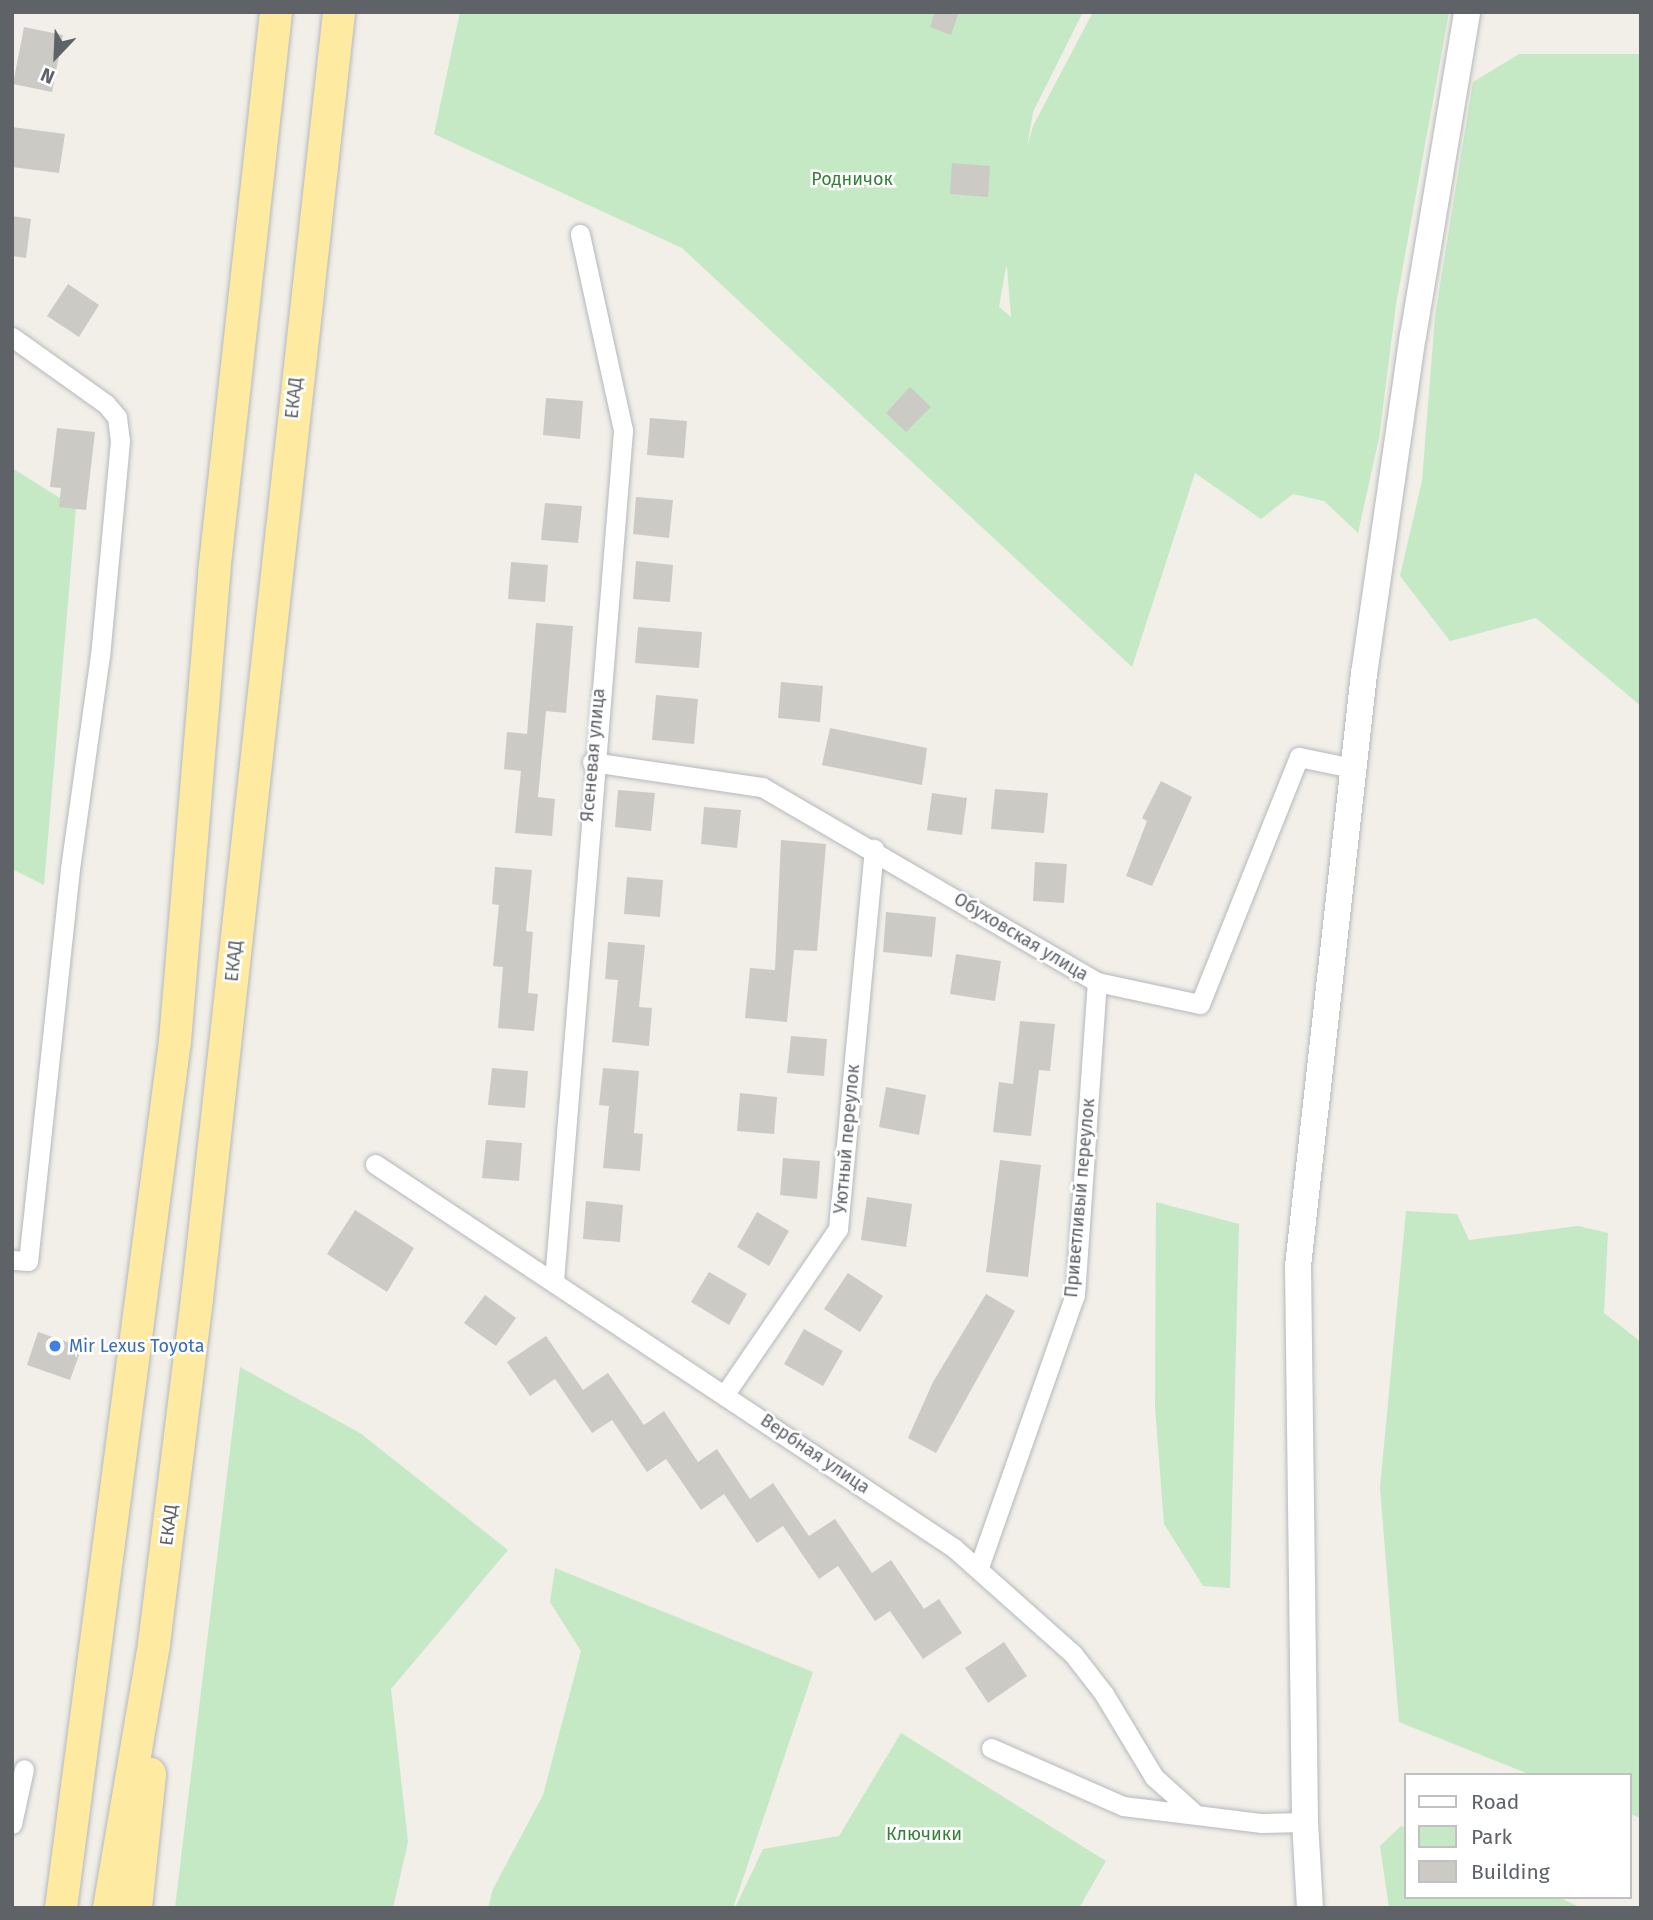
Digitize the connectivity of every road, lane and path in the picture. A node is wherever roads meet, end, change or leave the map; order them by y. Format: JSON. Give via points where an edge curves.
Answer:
{"nodes":[{"id":1,"x":276,"y":12,"type":"edge"},
{"id":2,"x":339,"y":12,"type":"edge"},
{"id":3,"x":1467,"y":12,"type":"edge"},
{"id":4,"x":580,"y":234,"type":"dead end"},
{"id":5,"x":12,"y":337,"type":"edge"},
{"id":6,"x":592,"y":762,"type":"junction"},
{"id":7,"x":1352,"y":768,"type":"junction"},
{"id":8,"x":874,"y":849,"type":"junction"},
{"id":9,"x":1097,"y":982,"type":"junction"},
{"id":10,"x":375,"y":1164,"type":"dead end"},
{"id":11,"x":20,"y":1261,"type":"edge"},
{"id":12,"x":554,"y":1281,"type":"junction"},
{"id":13,"x":725,"y":1394,"type":"junction"},
{"id":14,"x":979,"y":1567,"type":"junction"},
{"id":15,"x":154,"y":1644,"type":"junction"},
{"id":16,"x":990,"y":1748,"type":"dead end"},
{"id":17,"x":24,"y":1769,"type":"dead end"},
{"id":18,"x":1192,"y":1812,"type":"junction"},
{"id":19,"x":1305,"y":1822,"type":"junction"},
{"id":20,"x":12,"y":1824,"type":"edge"},
{"id":21,"x":61,"y":1908,"type":"edge"},
{"id":22,"x":109,"y":1908,"type":"edge"},
{"id":23,"x":136,"y":1908,"type":"edge"},
{"id":24,"x":1310,"y":1908,"type":"edge"}],
"edges":[{"from":1,"to":21,"type":"highway","via":[[214,573],[176,1041]]},
{"from":2,"to":15,"type":"highway","name":"ЕКАД","via":[[199,1285]]},
{"from":3,"to":7,"type":"main road","via":[[1413,336]]},
{"from":4,"to":6,"type":"street","name":"Ясеневая улица","via":[[623,430]]},
{"from":5,"to":11,"type":"street","via":[[106,404],[117,417],[120,441],[100,655]]},
{"from":6,"to":8,"type":"street","name":"Обуховская улица","via":[[762,787]]},
{"from":6,"to":12,"type":"street","name":"Ясеневая улица"},
{"from":7,"to":9,"type":"street","name":"Обуховская улица","via":[[1299,757],[1200,1004]]},
{"from":7,"to":19,"type":"main road","via":[[1298,1266]]},
{"from":8,"to":9,"type":"street","name":"Обуховская улица"},
{"from":8,"to":13,"type":"street","name":"Уютный переулок","via":[[838,1229]]},
{"from":9,"to":14,"type":"street","name":"Приветливый переулок","via":[[1075,1295]]},
{"from":10,"to":12,"type":"street","name":"Вербная улица"},
{"from":12,"to":13,"type":"street","name":"Вербная улица"},
{"from":13,"to":14,"type":"street","name":"Вербная улица"},
{"from":14,"to":18,"type":"street","name":"Вербная улица","via":[[1073,1654],[1104,1694],[1154,1777]]},
{"from":15,"to":22,"type":"highway","name":"ЕКАД"},
{"from":15,"to":23,"type":"highway","via":[[149,1794]]},
{"from":16,"to":18,"type":"street","via":[[1123,1807]]},
{"from":17,"to":20,"type":"street"},
{"from":18,"to":19,"type":"street","via":[[1262,1823]]},
{"from":19,"to":24,"type":"main road"}]}
